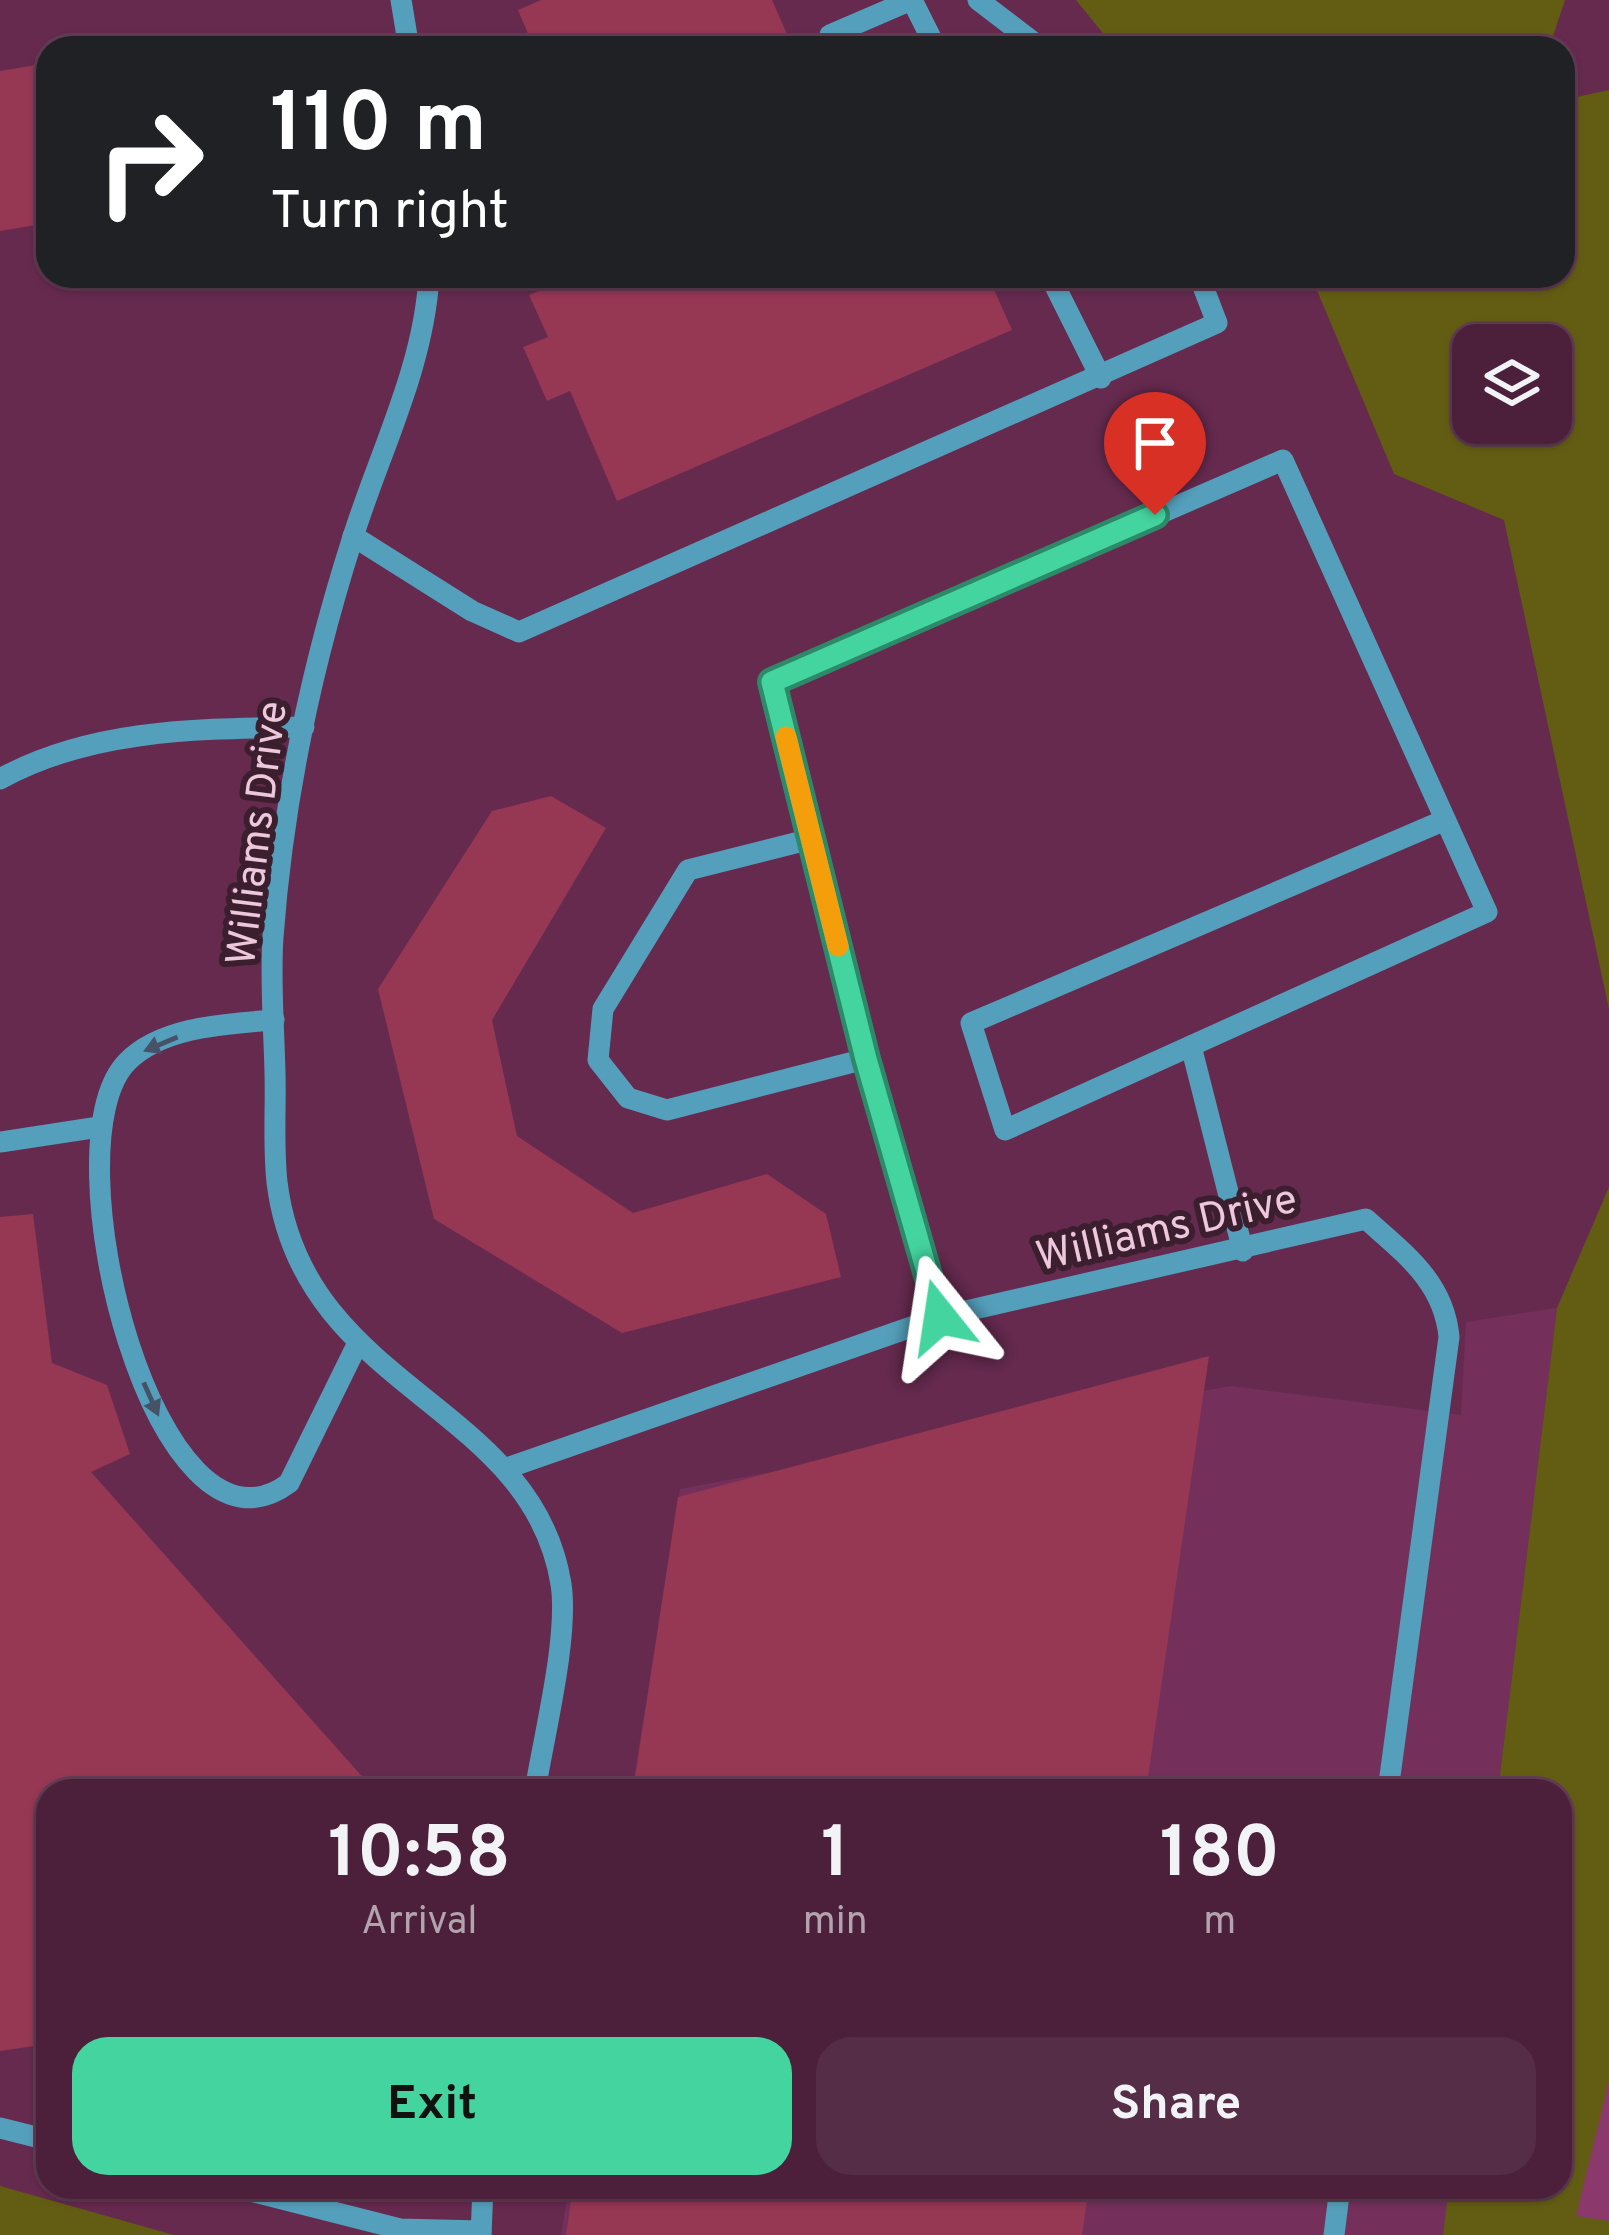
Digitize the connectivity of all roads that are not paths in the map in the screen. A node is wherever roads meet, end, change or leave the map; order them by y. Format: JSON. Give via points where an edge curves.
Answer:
{"nodes":[{"id":1,"x":401,"y":0,"type":"edge"},
{"id":2,"x":911,"y":0,"type":"edge"},
{"id":3,"x":978,"y":0,"type":"edge"},
{"id":4,"x":830,"y":35,"type":"dead end"},
{"id":5,"x":407,"y":36,"type":"edge"},
{"id":6,"x":930,"y":36,"type":"edge"},
{"id":7,"x":1025,"y":36,"type":"edge"},
{"id":8,"x":427,"y":288,"type":"edge"},
{"id":9,"x":1056,"y":288,"type":"edge"},
{"id":10,"x":1204,"y":288,"type":"edge"},
{"id":11,"x":1101,"y":378,"type":"junction"},
{"id":12,"x":353,"y":536,"type":"junction"},
{"id":13,"x":304,"y":727,"type":"junction"},
{"id":14,"x":0,"y":779,"type":"edge"},
{"id":15,"x":1445,"y":820,"type":"junction"},
{"id":16,"x":812,"y":838,"type":"junction"},
{"id":17,"x":274,"y":1020,"type":"junction"},
{"id":18,"x":1191,"y":1046,"type":"junction"},
{"id":19,"x":866,"y":1059,"type":"junction"},
{"id":20,"x":99,"y":1127,"type":"junction"},
{"id":21,"x":0,"y":1142,"type":"edge"},
{"id":22,"x":1243,"y":1251,"type":"junction"},
{"id":23,"x":940,"y":1317,"type":"junction"},
{"id":24,"x":358,"y":1345,"type":"junction"},
{"id":25,"x":507,"y":1468,"type":"junction"},
{"id":26,"x":537,"y":1779,"type":"edge"},
{"id":27,"x":1390,"y":1779,"type":"edge"},
{"id":28,"x":0,"y":2128,"type":"edge"},
{"id":29,"x":36,"y":2137,"type":"edge"},
{"id":30,"x":299,"y":2199,"type":"edge"},
{"id":31,"x":482,"y":2199,"type":"edge"},
{"id":32,"x":1338,"y":2199,"type":"edge"},
{"id":33,"x":481,"y":2233,"type":"edge"},
{"id":34,"x":1334,"y":2235,"type":"edge"}],
"edges":[{"from":1,"to":5,"type":"street"},
{"from":2,"to":4,"type":"street"},
{"from":2,"to":6,"type":"street"},
{"from":3,"to":7,"type":"street"},
{"from":8,"to":12,"type":"street","name":"Williams Drive","via":[[412,370]]},
{"from":9,"to":11,"type":"street"},
{"from":10,"to":11,"type":"street","via":[[1217,323]]},
{"from":11,"to":12,"type":"street","via":[[519,632]]},
{"from":12,"to":13,"type":"street","name":"Williams Drive"},
{"from":13,"to":14,"type":"street","via":[[128,737]]},
{"from":13,"to":17,"type":"street","name":"Williams Drive","via":[[273,939]]},
{"from":15,"to":16,"type":"street","via":[[1282,460],[772,682]]},
{"from":15,"to":18,"type":"street","via":[[1487,912]]},
{"from":15,"to":18,"type":"street","via":[[971,1023],[1006,1130]]},
{"from":16,"to":19,"type":"street"},
{"from":16,"to":19,"type":"street","via":[[688,871],[603,1009],[598,1060],[628,1098],[667,1110]]},
{"from":17,"to":20,"type":"street","one_way":true,"via":[[210,1026],[129,1059],[112,1082]]},
{"from":17,"to":24,"type":"street","name":"Williams Drive","via":[[277,1181],[288,1232],[308,1280]]},
{"from":18,"to":22,"type":"street"},
{"from":19,"to":23,"type":"street"},
{"from":20,"to":21,"type":"street"},
{"from":20,"to":24,"type":"street","one_way":true,"via":[[115,1298],[132,1356],[183,1457],[208,1482],[236,1498],[276,1493],[289,1483]]},
{"from":22,"to":23,"type":"street","name":"Williams Drive"},
{"from":22,"to":27,"type":"street","name":"Williams Drive","via":[[1366,1219],[1420,1268],[1446,1307],[1449,1337]]},
{"from":23,"to":25,"type":"street","name":"Williams Drive"},
{"from":24,"to":25,"type":"street","name":"Williams Drive"},
{"from":25,"to":26,"type":"street","name":"Williams Drive","via":[[551,1541],[561,1587]]},
{"from":28,"to":29,"type":"street"},
{"from":30,"to":33,"type":"street","via":[[400,2229]]},
{"from":31,"to":33,"type":"street"},
{"from":32,"to":34,"type":"street"}]}
